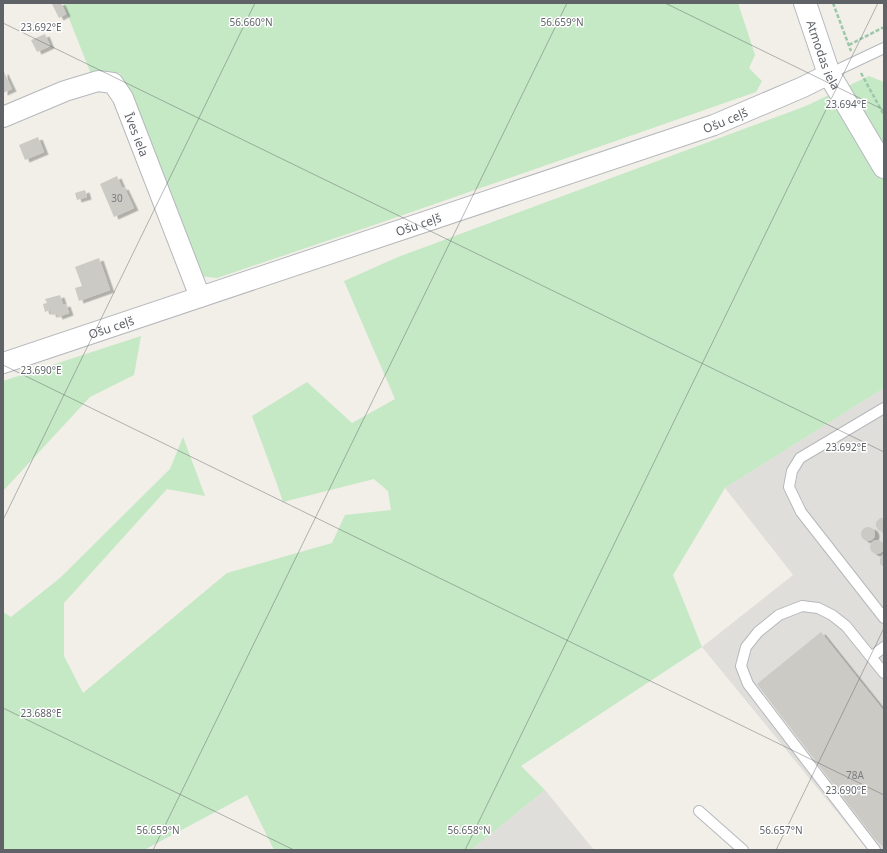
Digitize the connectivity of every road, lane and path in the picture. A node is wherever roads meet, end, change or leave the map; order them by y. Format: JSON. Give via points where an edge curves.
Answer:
{"nodes":[{"id":1,"x":805,"y":3,"type":"edge"},
{"id":2,"x":833,"y":3,"type":"edge"},
{"id":3,"x":884,"y":27,"type":"edge"},
{"id":4,"x":849,"y":45,"type":"junction"},
{"id":5,"x":884,"y":48,"type":"edge"},
{"id":6,"x":855,"y":62,"type":"junction"},
{"id":7,"x":829,"y":74,"type":"junction"},
{"id":8,"x":884,"y":115,"type":"edge"},
{"id":9,"x":3,"y":117,"type":"edge"},
{"id":10,"x":884,"y":166,"type":"edge"},
{"id":11,"x":200,"y":297,"type":"junction"},
{"id":12,"x":3,"y":363,"type":"edge"},
{"id":13,"x":884,"y":408,"type":"edge"},
{"id":14,"x":884,"y":618,"type":"edge"},
{"id":15,"x":884,"y":647,"type":"edge"},
{"id":16,"x":871,"y":657,"type":"junction"},
{"id":17,"x":884,"y":673,"type":"edge"},
{"id":18,"x":699,"y":811,"type":"dead end"},
{"id":19,"x":744,"y":850,"type":"edge"},
{"id":20,"x":875,"y":850,"type":"edge"}],
"edges":[{"from":1,"to":7,"type":"main road","name":"Atmodas iela"},
{"from":2,"to":4,"type":"path"},
{"from":3,"to":4,"type":"path"},
{"from":4,"to":6,"type":"path"},
{"from":5,"to":6,"type":"lane"},
{"from":6,"to":7,"type":"lane"},
{"from":6,"to":8,"type":"path"},
{"from":7,"to":10,"type":"main road","name":"Atmodas iela"},
{"from":7,"to":11,"type":"street","name":"Ošu ceļš","via":[[714,125]]},
{"from":9,"to":11,"type":"street","name":"Īves iela","via":[[65,91],[98,81],[113,83],[123,98]]},
{"from":11,"to":12,"type":"street","name":"Ošu ceļš"},
{"from":13,"to":14,"type":"lane","via":[[800,458],[792,471],[789,487],[801,512]]},
{"from":15,"to":16,"type":"lane"},
{"from":16,"to":17,"type":"lane"},
{"from":16,"to":20,"type":"lane","via":[[846,626],[832,615],[818,608],[802,606],[779,614],[758,632],[746,647],[741,666],[748,684]]},
{"from":18,"to":19,"type":"lane"}]}
